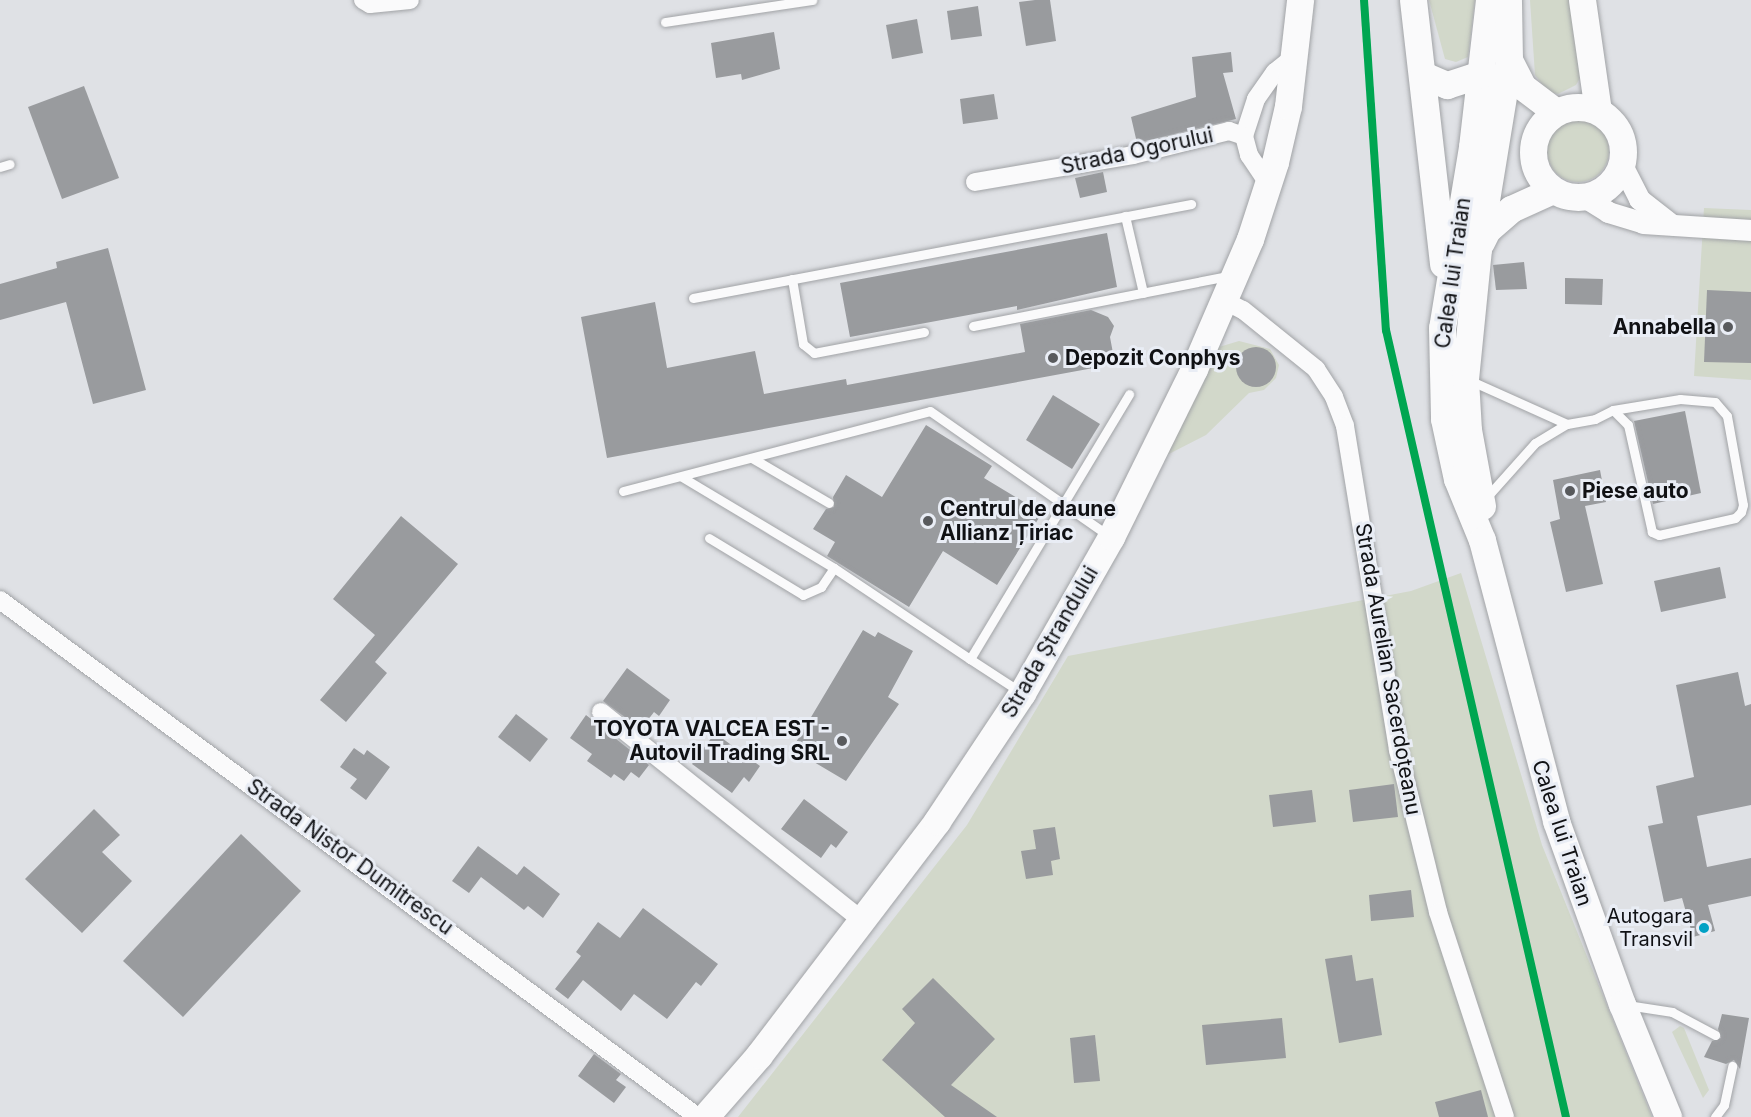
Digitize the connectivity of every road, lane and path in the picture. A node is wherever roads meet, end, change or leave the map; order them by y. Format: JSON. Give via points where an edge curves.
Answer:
{"nodes":[{"id":1,"x":363,"y":0,"type":"edge"},
{"id":2,"x":410,"y":0,"type":"edge"},
{"id":3,"x":812,"y":0,"type":"edge"},
{"id":4,"x":1300,"y":0,"type":"edge"},
{"id":5,"x":1413,"y":0,"type":"edge"},
{"id":6,"x":1489,"y":0,"type":"edge"},
{"id":7,"x":1508,"y":0,"type":"edge"},
{"id":8,"x":1582,"y":0,"type":"edge"},
{"id":9,"x":665,"y":22,"type":"dead end"},
{"id":10,"x":1297,"y":54,"type":"junction"},
{"id":11,"x":1509,"y":60,"type":"junction"},
{"id":12,"x":1481,"y":74,"type":"junction"},
{"id":13,"x":1423,"y":75,"type":"junction"},
{"id":14,"x":1598,"y":111,"type":"junction"},
{"id":15,"x":1556,"y":112,"type":"junction"},
{"id":16,"x":1244,"y":136,"type":"junction"},
{"id":17,"x":1622,"y":165,"type":"junction"},
{"id":18,"x":975,"y":182,"type":"dead end"},
{"id":19,"x":1269,"y":185,"type":"junction"},
{"id":20,"x":1552,"y":190,"type":"junction"},
{"id":21,"x":1586,"y":198,"type":"junction"},
{"id":22,"x":1191,"y":204,"type":"dead end"},
{"id":23,"x":1125,"y":216,"type":"junction"},
{"id":24,"x":1674,"y":226,"type":"junction"},
{"id":25,"x":1751,"y":230,"type":"edge"},
{"id":26,"x":1478,"y":249,"type":"junction"},
{"id":27,"x":1234,"y":275,"type":"junction"},
{"id":28,"x":792,"y":279,"type":"junction"},
{"id":29,"x":1446,"y":292,"type":"junction"},
{"id":30,"x":1143,"y":293,"type":"junction"},
{"id":31,"x":693,"y":298,"type":"dead end"},
{"id":32,"x":1223,"y":300,"type":"junction"},
{"id":33,"x":973,"y":326,"type":"dead end"},
{"id":34,"x":924,"y":333,"type":"dead end"},
{"id":35,"x":1465,"y":379,"type":"junction"},
{"id":36,"x":1129,"y":394,"type":"dead end"},
{"id":37,"x":1613,"y":410,"type":"junction"},
{"id":38,"x":1567,"y":424,"type":"junction"},
{"id":39,"x":752,"y":458,"type":"junction"},
{"id":40,"x":682,"y":477,"type":"junction"},
{"id":41,"x":623,"y":491,"type":"dead end"},
{"id":42,"x":830,"y":503,"type":"dead end"},
{"id":43,"x":1482,"y":503,"type":"junction"},
{"id":44,"x":1065,"y":507,"type":"junction"},
{"id":45,"x":1111,"y":537,"type":"junction"},
{"id":46,"x":709,"y":538,"type":"dead end"},
{"id":47,"x":1482,"y":540,"type":"junction"},
{"id":48,"x":834,"y":568,"type":"junction"},
{"id":49,"x":0,"y":600,"type":"edge"},
{"id":50,"x":970,"y":659,"type":"junction"},
{"id":51,"x":1022,"y":693,"type":"junction"},
{"id":52,"x":601,"y":712,"type":"dead end"},
{"id":53,"x":863,"y":921,"type":"junction"},
{"id":54,"x":1622,"y":1004,"type":"junction"},
{"id":55,"x":1714,"y":1035,"type":"dead end"},
{"id":56,"x":1732,"y":1066,"type":"dead end"},
{"id":57,"x":698,"y":1117,"type":"edge"},
{"id":58,"x":705,"y":1117,"type":"edge"},
{"id":59,"x":1505,"y":1117,"type":"edge"},
{"id":60,"x":1668,"y":1117,"type":"edge"},
{"id":61,"x":1715,"y":1117,"type":"edge"}],
"edges":[{"from":1,"to":2,"type":"street","via":[[370,4]]},
{"from":3,"to":9,"type":"lane"},
{"from":4,"to":10,"type":"main road","name":"Strada Ștrandului"},
{"from":5,"to":13,"type":"main road"},
{"from":6,"to":12,"type":"main road","name":"Calea lui Traian"},
{"from":7,"to":11,"type":"main road","name":"Calea lui Traian"},
{"from":8,"to":14,"type":"main road"},
{"from":10,"to":16,"type":"street","via":[[1275,72],[1256,99]]},
{"from":10,"to":19,"type":"main road","name":"Strada Ștrandului"},
{"from":11,"to":15,"type":"main road","via":[[1524,87]]},
{"from":11,"to":26,"type":"main road","name":"Calea lui Traian"},
{"from":12,"to":13,"type":"main road","via":[[1447,85]]},
{"from":12,"to":29,"type":"main road","name":"Calea lui Traian"},
{"from":13,"to":29,"type":"main road"},
{"from":14,"to":15,"type":"main road","via":[[1577,107]]},
{"from":14,"to":17,"type":"main road","via":[[1620,134]]},
{"from":15,"to":20,"type":"main road","via":[[1544,122],[1533,150],[1541,180]]},
{"from":16,"to":18,"type":"street","name":"Strada Ogorului","via":[[1229,131],[1133,155]]},
{"from":16,"to":19,"type":"street","name":"Strada Ogorului","via":[[1249,155]]},
{"from":17,"to":21,"type":"main road","via":[[1608,187]]},
{"from":17,"to":24,"type":"street","via":[[1639,199]]},
{"from":19,"to":27,"type":"main road","name":"Strada Ștrandului"},
{"from":20,"to":21,"type":"main road"},
{"from":20,"to":26,"type":"main road","via":[[1511,209],[1487,230]]},
{"from":21,"to":24,"type":"street","via":[[1624,219]]},
{"from":22,"to":23,"type":"lane"},
{"from":23,"to":28,"type":"lane"},
{"from":23,"to":30,"type":"lane"},
{"from":24,"to":25,"type":"street"},
{"from":26,"to":35,"type":"main road","name":"Calea lui Traian"},
{"from":27,"to":30,"type":"lane"},
{"from":27,"to":32,"type":"main road","name":"Strada Ștrandului"},
{"from":28,"to":31,"type":"lane"},
{"from":28,"to":34,"type":"lane","via":[[803,344],[814,353]]},
{"from":29,"to":47,"type":"main road","name":"Calea lui Traian","via":[[1440,371],[1444,419],[1457,479]]},
{"from":30,"to":33,"type":"lane"},
{"from":32,"to":45,"type":"main road","name":"Strada Ștrandului"},
{"from":32,"to":59,"type":"street","name":"Strada Aurelian Sacerdoțeanu","via":[[1243,310],[1316,369],[1334,397],[1345,426],[1403,773],[1438,912]]},
{"from":35,"to":38,"type":"lane","via":[[1491,387]]},
{"from":35,"to":43,"type":"main road","name":"Calea lui Traian","via":[[1468,430]]},
{"from":36,"to":44,"type":"lane"},
{"from":37,"to":37,"type":"lane","via":[[1680,399],[1715,402],[1726,416],[1743,505],[1736,518],[1659,535],[1652,532],[1628,425]]},
{"from":37,"to":38,"type":"lane","via":[[1595,419]]},
{"from":38,"to":43,"type":"lane","via":[[1535,443]]},
{"from":39,"to":40,"type":"lane"},
{"from":39,"to":42,"type":"lane"},
{"from":39,"to":44,"type":"lane","via":[[930,411]]},
{"from":40,"to":41,"type":"lane"},
{"from":40,"to":48,"type":"lane"},
{"from":43,"to":47,"type":"main road","name":"Calea lui Traian"},
{"from":44,"to":45,"type":"lane"},
{"from":44,"to":50,"type":"lane"},
{"from":45,"to":51,"type":"main road","name":"Strada Ștrandului"},
{"from":46,"to":48,"type":"lane","via":[[803,594],[821,587]]},
{"from":47,"to":54,"type":"main road","name":"Calea lui Traian","via":[[1557,821]]},
{"from":48,"to":50,"type":"lane"},
{"from":49,"to":57,"type":"street","name":"Strada Nistor Dumitrescu"},
{"from":50,"to":51,"type":"lane"},
{"from":51,"to":53,"type":"main road","name":"Strada Ștrandului","via":[[937,821]]},
{"from":52,"to":53,"type":"street"},
{"from":53,"to":58,"type":"main road","name":"Strada Ștrandului","via":[[759,1055]]},
{"from":54,"to":55,"type":"lane","via":[[1672,1012]]},
{"from":54,"to":60,"type":"main road","name":"Calea lui Traian"},
{"from":56,"to":61,"type":"lane","via":[[1724,1105]]}]}
